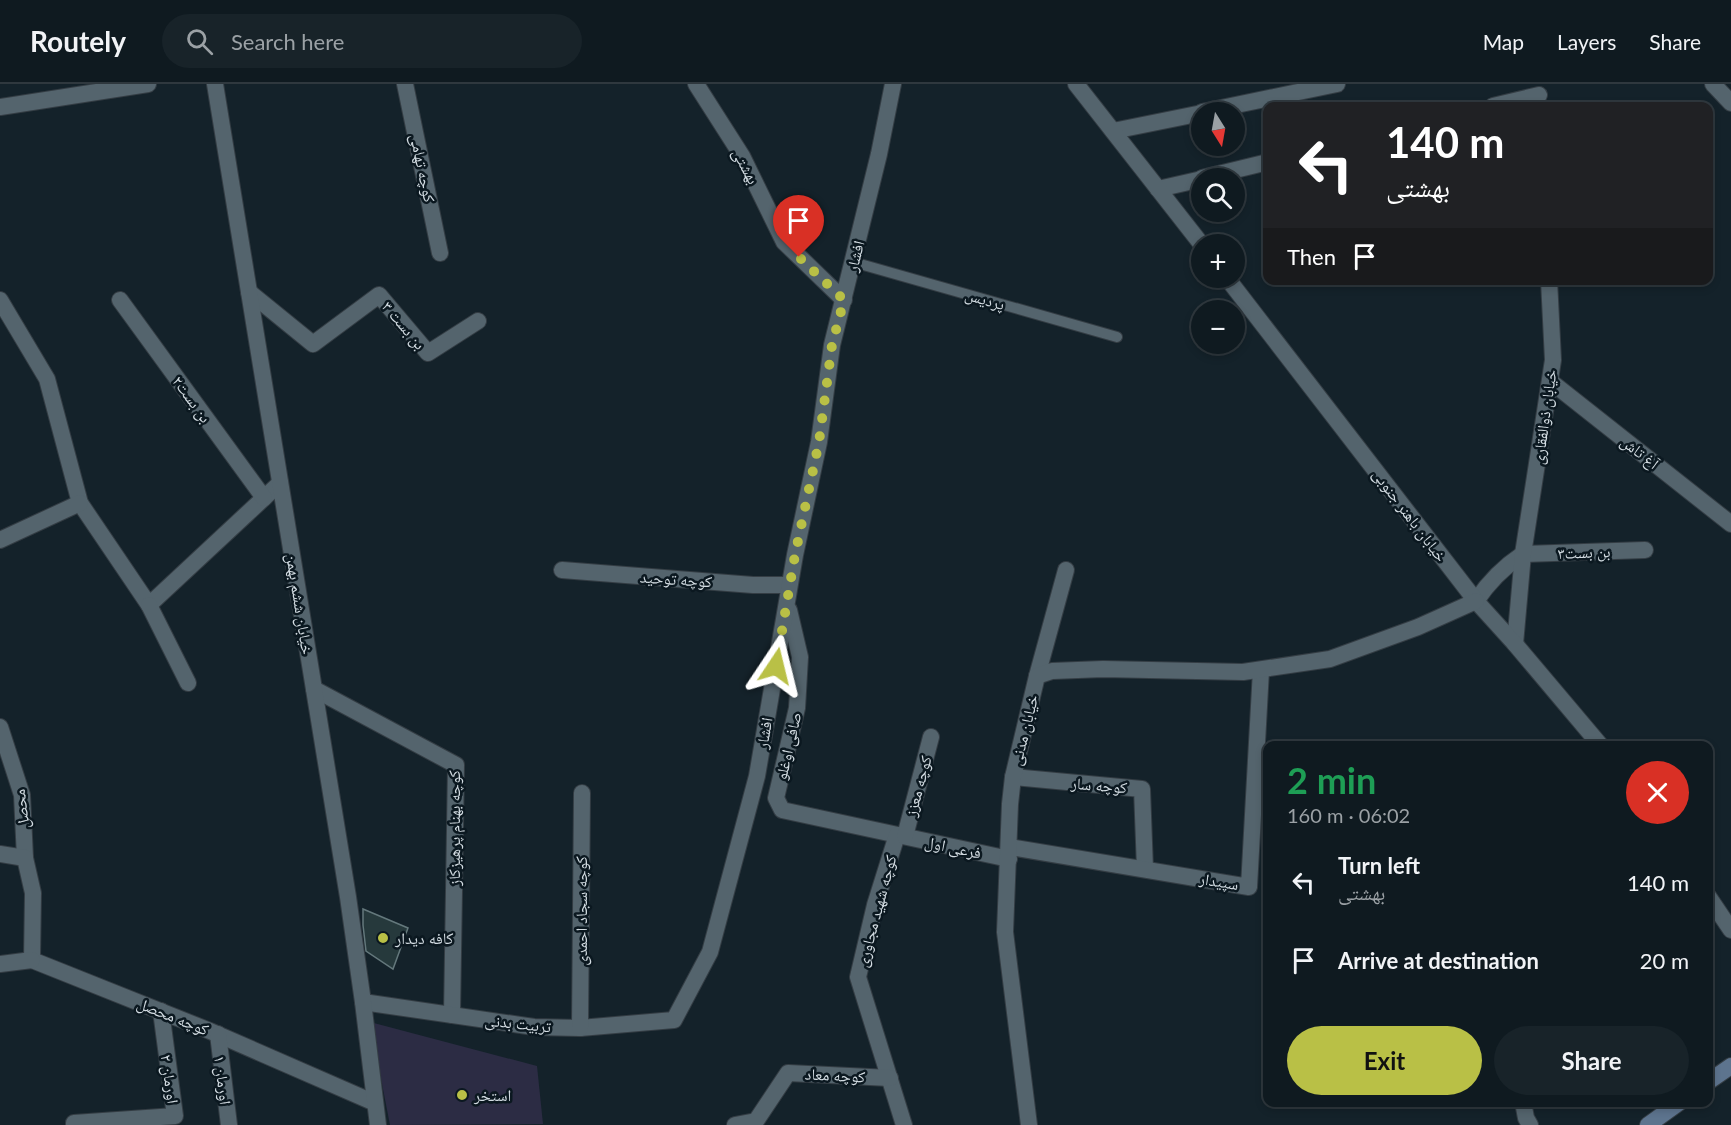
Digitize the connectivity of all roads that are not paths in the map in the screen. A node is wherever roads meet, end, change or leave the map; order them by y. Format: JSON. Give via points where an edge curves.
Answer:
{"nodes":[{"id":1,"x":148,"y":84,"type":"edge"},
{"id":2,"x":215,"y":84,"type":"edge"},
{"id":3,"x":405,"y":84,"type":"edge"},
{"id":4,"x":696,"y":84,"type":"edge"},
{"id":5,"x":893,"y":84,"type":"edge"},
{"id":6,"x":1076,"y":84,"type":"edge"},
{"id":7,"x":1337,"y":84,"type":"edge"},
{"id":8,"x":1713,"y":84,"type":"edge"},
{"id":9,"x":1539,"y":95,"type":"edge"},
{"id":10,"x":1509,"y":102,"type":"edge"},
{"id":11,"x":1731,"y":103,"type":"edge"},
{"id":12,"x":1245,"y":104,"type":"edge"},
{"id":13,"x":0,"y":107,"type":"edge"},
{"id":14,"x":1191,"y":115,"type":"edge"},
{"id":15,"x":1113,"y":131,"type":"junction"},
{"id":16,"x":1263,"y":163,"type":"edge"},
{"id":17,"x":1243,"y":168,"type":"edge"},
{"id":18,"x":1191,"y":181,"type":"edge"},
{"id":19,"x":1158,"y":189,"type":"junction"},
{"id":20,"x":1193,"y":234,"type":"edge"},
{"id":21,"x":440,"y":253,"type":"dead end"},
{"id":22,"x":853,"y":262,"type":"junction"},
{"id":23,"x":1549,"y":285,"type":"edge"},
{"id":24,"x":1235,"y":288,"type":"edge"},
{"id":25,"x":249,"y":292,"type":"junction"},
{"id":26,"x":120,"y":300,"type":"dead end"},
{"id":27,"x":844,"y":300,"type":"junction"},
{"id":28,"x":2,"y":306,"type":"edge"},
{"id":29,"x":478,"y":321,"type":"dead end"},
{"id":30,"x":1117,"y":337,"type":"dead end"},
{"id":31,"x":1550,"y":381,"type":"junction"},
{"id":32,"x":280,"y":483,"type":"junction"},
{"id":33,"x":264,"y":498,"type":"junction"},
{"id":34,"x":80,"y":503,"type":"junction"},
{"id":35,"x":1731,"y":524,"type":"edge"},
{"id":36,"x":0,"y":540,"type":"edge"},
{"id":37,"x":1645,"y":550,"type":"dead end"},
{"id":38,"x":1523,"y":554,"type":"junction"},
{"id":39,"x":562,"y":570,"type":"dead end"},
{"id":40,"x":1066,"y":570,"type":"dead end"},
{"id":41,"x":788,"y":593,"type":"junction"},
{"id":42,"x":1476,"y":602,"type":"junction"},
{"id":43,"x":149,"y":605,"type":"junction"},
{"id":44,"x":1515,"y":644,"type":"junction"},
{"id":45,"x":1261,"y":670,"type":"junction"},
{"id":46,"x":1038,"y":676,"type":"junction"},
{"id":47,"x":188,"y":683,"type":"dead end"},
{"id":48,"x":314,"y":689,"type":"junction"},
{"id":49,"x":0,"y":727,"type":"edge"},
{"id":50,"x":931,"y":736,"type":"dead end"},
{"id":51,"x":1597,"y":741,"type":"edge"},
{"id":52,"x":1013,"y":777,"type":"junction"},
{"id":53,"x":582,"y":793,"type":"dead end"},
{"id":54,"x":901,"y":836,"type":"junction"},
{"id":55,"x":1009,"y":853,"type":"junction"},
{"id":56,"x":0,"y":854,"type":"edge"},
{"id":57,"x":25,"y":858,"type":"junction"},
{"id":58,"x":1144,"y":869,"type":"junction"},
{"id":59,"x":1713,"y":903,"type":"edge"},
{"id":60,"x":1731,"y":930,"type":"edge"},
{"id":61,"x":32,"y":960,"type":"junction"},
{"id":62,"x":0,"y":964,"type":"edge"},
{"id":63,"x":363,"y":1002,"type":"junction"},
{"id":64,"x":161,"y":1011,"type":"junction"},
{"id":65,"x":452,"y":1015,"type":"junction"},
{"id":66,"x":674,"y":1020,"type":"joint"},
{"id":67,"x":580,"y":1028,"type":"junction"},
{"id":68,"x":218,"y":1034,"type":"junction"},
{"id":69,"x":1731,"y":1066,"type":"edge"},
{"id":70,"x":890,"y":1078,"type":"junction"},
{"id":71,"x":1713,"y":1079,"type":"edge"},
{"id":72,"x":375,"y":1103,"type":"junction"},
{"id":73,"x":1524,"y":1107,"type":"edge"},
{"id":74,"x":1673,"y":1107,"type":"edge"},
{"id":75,"x":74,"y":1125,"type":"edge"},
{"id":76,"x":229,"y":1125,"type":"edge"},
{"id":77,"x":378,"y":1125,"type":"edge"},
{"id":78,"x":735,"y":1125,"type":"edge"},
{"id":79,"x":904,"y":1125,"type":"edge"},
{"id":80,"x":1029,"y":1125,"type":"edge"},
{"id":81,"x":1530,"y":1125,"type":"edge"},
{"id":82,"x":1648,"y":1125,"type":"edge"}],
"edges":[{"from":1,"to":13,"type":"street"},
{"from":2,"to":25,"type":"street","name":"خیابان ششم بهمن"},
{"from":3,"to":21,"type":"street","name":"کوچه تهامی"},
{"from":4,"to":27,"type":"street","name":"بهشتی","via":[[742,156],[784,242]]},
{"from":5,"to":22,"type":"street","name":"افشار"},
{"from":6,"to":15,"type":"street"},
{"from":7,"to":12,"type":"street"},
{"from":8,"to":11,"type":"street"},
{"from":9,"to":10,"type":"street"},
{"from":14,"to":15,"type":"street"},
{"from":15,"to":19,"type":"street"},
{"from":16,"to":17,"type":"street"},
{"from":18,"to":19,"type":"street"},
{"from":19,"to":20,"type":"street"},
{"from":22,"to":27,"type":"street","name":"افشار"},
{"from":22,"to":30,"type":"lane","name":"پردیس"},
{"from":23,"to":31,"type":"street","name":"خیابان ذوالفقاری","via":[[1553,360]]},
{"from":24,"to":42,"type":"street","name":"خیابان باهنر جنوبی"},
{"from":25,"to":29,"type":"street","name":"بن بست ۳","via":[[313,344],[379,295],[428,353]]},
{"from":25,"to":32,"type":"street","name":"خیابان ششم بهمن"},
{"from":26,"to":33,"type":"street","name":"بن بست۲"},
{"from":27,"to":41,"type":"street","name":"افشار","via":[[832,345],[819,442]]},
{"from":28,"to":34,"type":"street","via":[[47,379]]},
{"from":31,"to":35,"type":"street","name":"آغ تاش"},
{"from":31,"to":38,"type":"street","name":"خیابان ذوالفقاری"},
{"from":32,"to":33,"type":"street"},
{"from":32,"to":48,"type":"street","name":"خیابان ششم بهمن"},
{"from":33,"to":43,"type":"street"},
{"from":34,"to":36,"type":"street"},
{"from":34,"to":43,"type":"street"},
{"from":37,"to":38,"type":"street","name":"بن بست۳"},
{"from":38,"to":42,"type":"street","via":[[1510,562]]},
{"from":38,"to":44,"type":"street","name":"خیابان ذوالفقاری"},
{"from":39,"to":41,"type":"street","name":"کوچه توحید","via":[[753,585]]},
{"from":40,"to":46,"type":"street"},
{"from":41,"to":54,"type":"street","name":"صافی اوغلو","via":[[800,657],[797,708],[776,798],[782,810]]},
{"from":41,"to":66,"type":"street","name":"افشار","via":[[757,776],[710,952]]},
{"from":42,"to":44,"type":"street","name":"خیابان باهنر جنوبی"},
{"from":42,"to":45,"type":"street","name":"خیابان مدنی","via":[[1330,658]]},
{"from":43,"to":47,"type":"street"},
{"from":44,"to":51,"type":"street","name":"خیابان باهنر جنوبی"},
{"from":45,"to":46,"type":"street","name":"خیابان مدنی","via":[[1103,669],[1052,671]]},
{"from":45,"to":58,"type":"street","name":"سپیدار","via":[[1249,886]]},
{"from":46,"to":52,"type":"street","name":"خیابان مدنی"},
{"from":48,"to":63,"type":"street","name":"خیابان ششم بهمن"},
{"from":48,"to":65,"type":"street","name":"کوچه بهنام پرهیزکاز","via":[[456,765]]},
{"from":49,"to":57,"type":"street","name":"محصل","via":[[22,795]]},
{"from":50,"to":54,"type":"street","name":"کوچه معزز"},
{"from":52,"to":55,"type":"street","name":"خیابان مدنی"},
{"from":52,"to":58,"type":"street","name":"کوچه سار","via":[[1142,789]]},
{"from":53,"to":67,"type":"street","name":"کوچه سجاد احمدی"},
{"from":54,"to":55,"type":"street","name":"فرعی اول"},
{"from":54,"to":70,"type":"street","name":"کوچه شهید مجاوری","via":[[875,905],[858,978]]},
{"from":55,"to":58,"type":"street","name":"سپیدار"},
{"from":55,"to":80,"type":"street","name":"خیابان مدنی","via":[[1005,932]]},
{"from":56,"to":57,"type":"street"},
{"from":57,"to":61,"type":"street","name":"محصل","via":[[33,893]]},
{"from":59,"to":60,"type":"street"},
{"from":61,"to":62,"type":"street"},
{"from":61,"to":64,"type":"street","name":"کوچه محصل"},
{"from":63,"to":65,"type":"street","name":"تربیت بدنی"},
{"from":63,"to":72,"type":"street","name":"خیابان ششم بهمن"},
{"from":64,"to":68,"type":"street","name":"کوچه محصل"},
{"from":64,"to":75,"type":"street","name":"اورمان ۲","via":[[176,1116]]},
{"from":65,"to":67,"type":"street","name":"تربیت بدنی","via":[[534,1027]]},
{"from":66,"to":67,"type":"street","name":"تربیت بدنی"},
{"from":68,"to":72,"type":"street","name":"کوچه محصل"},
{"from":68,"to":76,"type":"street","name":"اورمان ۱"},
{"from":69,"to":71,"type":"main road"},
{"from":70,"to":78,"type":"street","name":"کوچه معاد","via":[[788,1073],[756,1121]]},
{"from":70,"to":79,"type":"street","name":"کوچه شهید مجاوری"},
{"from":72,"to":77,"type":"street","name":"خیابان ششم بهمن"},
{"from":73,"to":81,"type":"street"},
{"from":74,"to":82,"type":"main road"}]}
